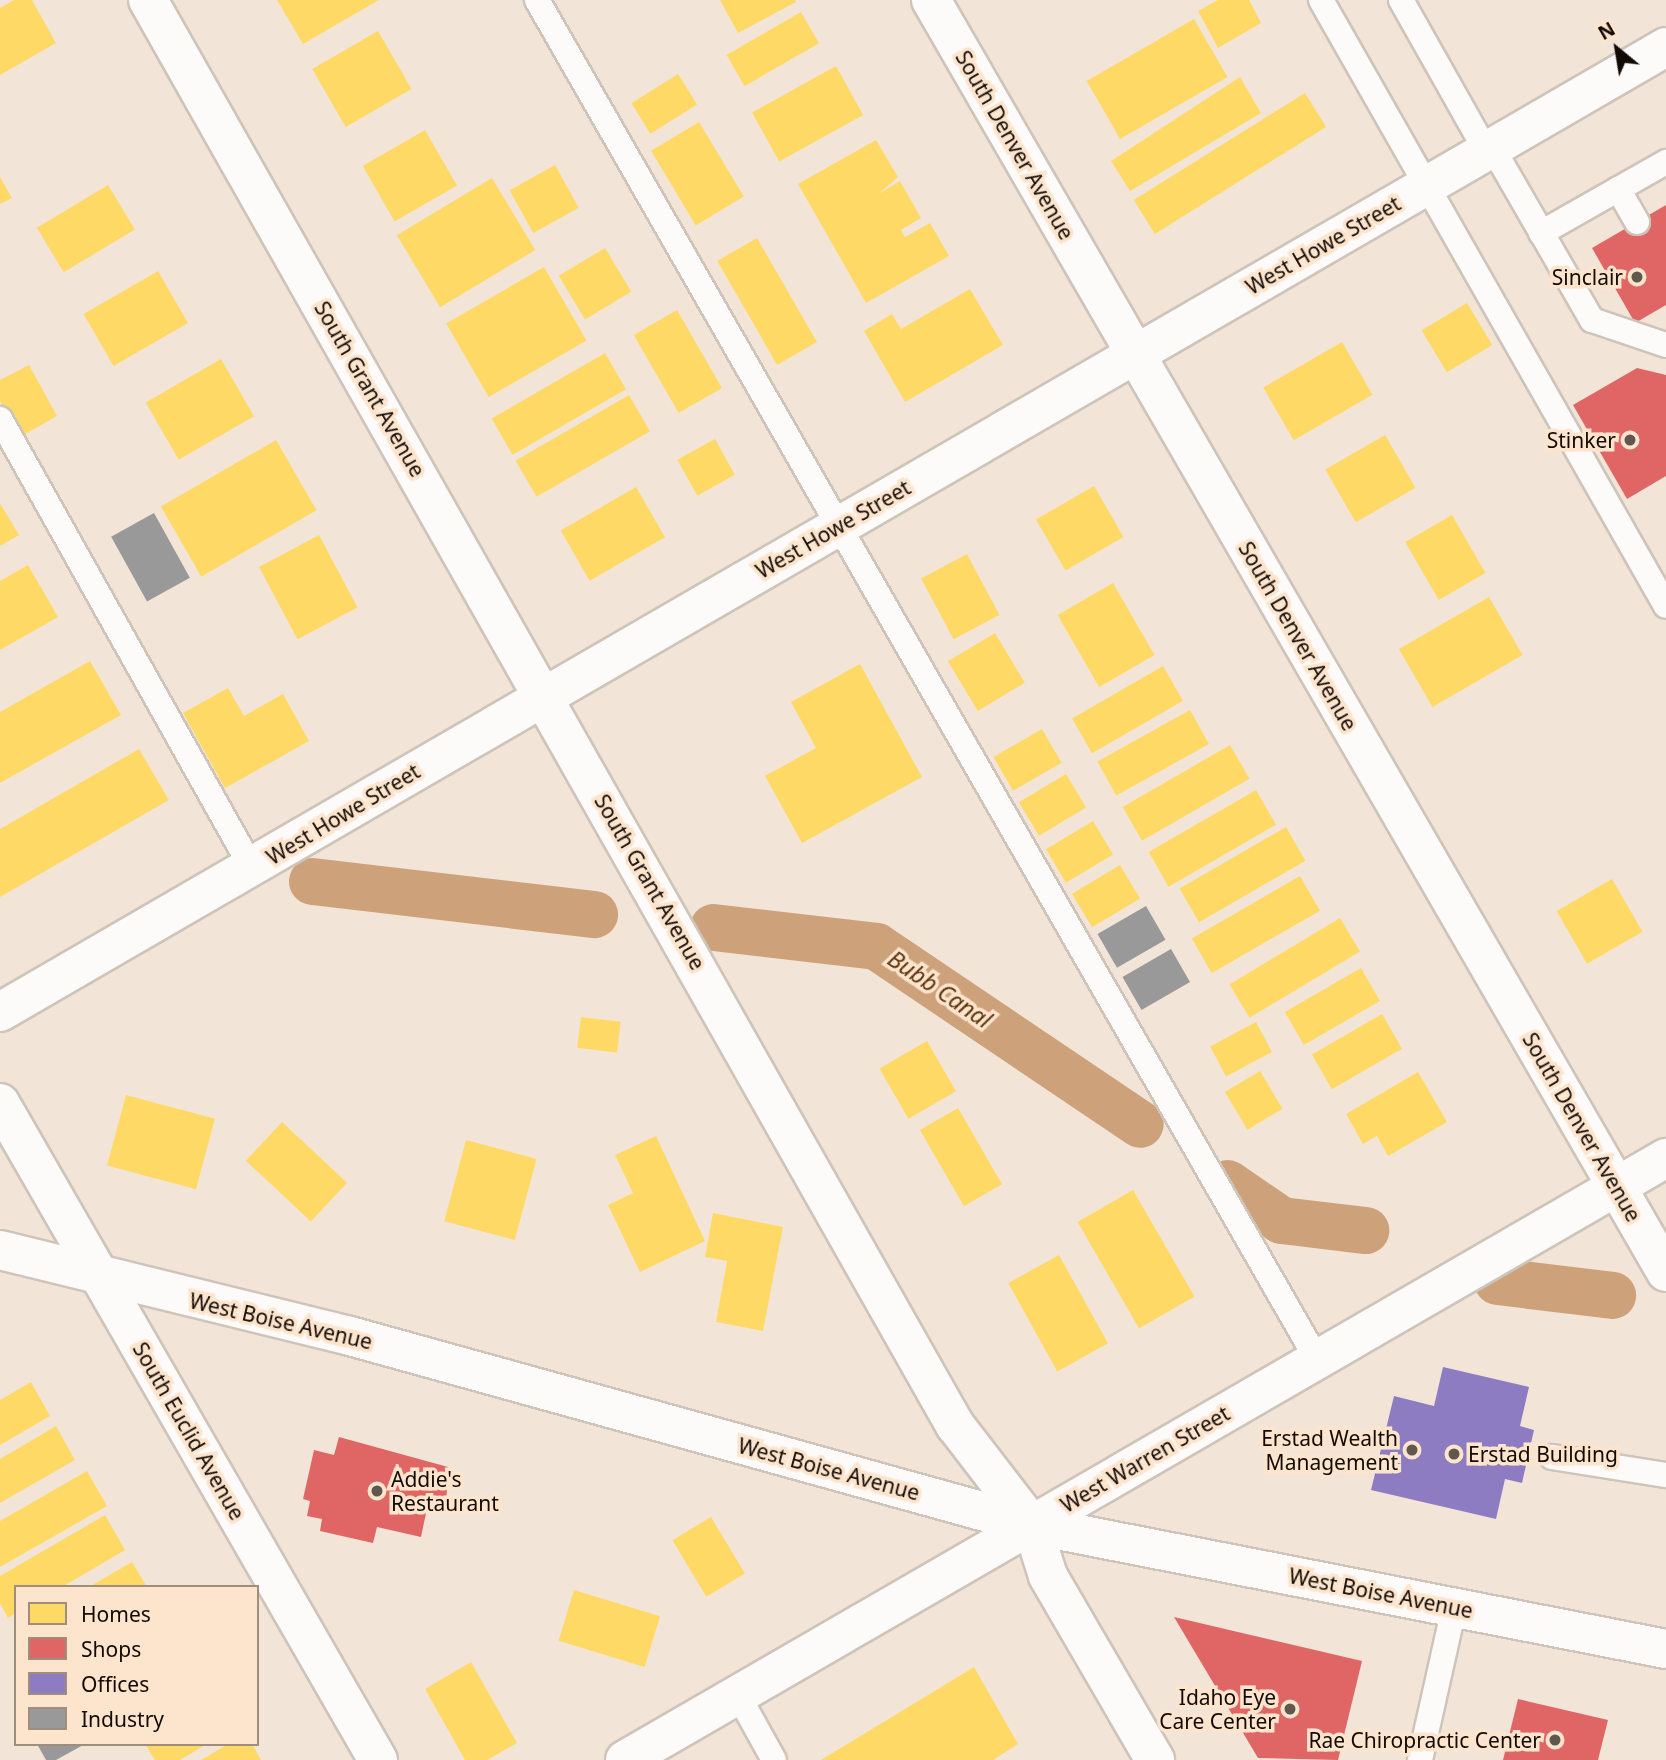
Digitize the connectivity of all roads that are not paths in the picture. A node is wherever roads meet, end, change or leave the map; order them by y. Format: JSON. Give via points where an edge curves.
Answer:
{"nodes":[{"id":1,"x":148,"y":0,"type":"edge"},
{"id":2,"x":537,"y":0,"type":"edge"},
{"id":3,"x":931,"y":0,"type":"edge"},
{"id":4,"x":1321,"y":0,"type":"edge"},
{"id":5,"x":1401,"y":0,"type":"edge"},
{"id":6,"x":1666,"y":47,"type":"edge"},
{"id":7,"x":1489,"y":149,"type":"junction"},
{"id":8,"x":1666,"y":162,"type":"edge"},
{"id":9,"x":1427,"y":185,"type":"junction"},
{"id":10,"x":1618,"y":189,"type":"junction"},
{"id":11,"x":1637,"y":222,"type":"dead end"},
{"id":12,"x":1541,"y":233,"type":"junction"},
{"id":13,"x":1666,"y":345,"type":"edge"},
{"id":14,"x":1135,"y":354,"type":"junction"},
{"id":15,"x":0,"y":419,"type":"edge"},
{"id":16,"x":839,"y":526,"type":"junction"},
{"id":17,"x":1666,"y":606,"type":"edge"},
{"id":18,"x":545,"y":695,"type":"junction"},
{"id":19,"x":251,"y":868,"type":"junction"},
{"id":20,"x":0,"y":1012,"type":"edge"},
{"id":21,"x":0,"y":1103,"type":"edge"},
{"id":22,"x":1666,"y":1158,"type":"edge"},
{"id":23,"x":1616,"y":1186,"type":"junction"},
{"id":24,"x":0,"y":1250,"type":"edge"},
{"id":25,"x":1666,"y":1272,"type":"edge"},
{"id":26,"x":98,"y":1278,"type":"junction"},
{"id":27,"x":1317,"y":1359,"type":"junction"},
{"id":28,"x":1552,"y":1457,"type":"dead end"},
{"id":29,"x":1666,"y":1475,"type":"edge"},
{"id":30,"x":1032,"y":1525,"type":"junction"},
{"id":31,"x":1454,"y":1608,"type":"junction"},
{"id":32,"x":1666,"y":1649,"type":"edge"},
{"id":33,"x":738,"y":1695,"type":"junction"},
{"id":34,"x":378,"y":1760,"type":"edge"},
{"id":35,"x":625,"y":1760,"type":"edge"},
{"id":36,"x":774,"y":1760,"type":"edge"},
{"id":37,"x":1155,"y":1760,"type":"edge"},
{"id":38,"x":1420,"y":1760,"type":"edge"}],
"edges":[{"from":1,"to":18,"type":"street","name":"South Grant Avenue"},
{"from":2,"to":16,"type":"lane"},
{"from":3,"to":14,"type":"street","name":"South Denver Avenue"},
{"from":4,"to":9,"type":"lane"},
{"from":5,"to":7,"type":"lane"},
{"from":6,"to":7,"type":"street","name":"West Howe Street"},
{"from":7,"to":9,"type":"street","name":"West Howe Street"},
{"from":7,"to":12,"type":"lane"},
{"from":8,"to":10,"type":"lane"},
{"from":9,"to":14,"type":"street","name":"West Howe Street"},
{"from":9,"to":17,"type":"lane"},
{"from":10,"to":11,"type":"lane"},
{"from":10,"to":12,"type":"lane"},
{"from":12,"to":13,"type":"lane","via":[[1592,320]]},
{"from":14,"to":16,"type":"street","name":"West Howe Street"},
{"from":14,"to":23,"type":"street","name":"South Denver Avenue"},
{"from":15,"to":19,"type":"lane"},
{"from":16,"to":18,"type":"street","name":"West Howe Street"},
{"from":16,"to":27,"type":"lane"},
{"from":18,"to":19,"type":"street","name":"West Howe Street"},
{"from":18,"to":30,"type":"street","name":"South Grant Avenue","via":[[956,1425]]},
{"from":19,"to":20,"type":"street","name":"West Howe Street"},
{"from":21,"to":26,"type":"street","name":"South Euclid Avenue"},
{"from":22,"to":23,"type":"street","name":"West Warren Street"},
{"from":23,"to":25,"type":"street","name":"South Denver Avenue"},
{"from":23,"to":27,"type":"street","name":"West Warren Street"},
{"from":24,"to":26,"type":"street","name":"West Boise Avenue"},
{"from":26,"to":30,"type":"street","name":"West Boise Avenue","via":[[351,1336]]},
{"from":26,"to":34,"type":"street","name":"South Euclid Avenue"},
{"from":27,"to":30,"type":"street","name":"West Warren Street"},
{"from":28,"to":29,"type":"lane"},
{"from":30,"to":31,"type":"street","name":"West Boise Avenue"},
{"from":30,"to":33,"type":"street","name":"West Warren Street"},
{"from":30,"to":37,"type":"street","name":"South Grant Avenue","via":[[1048,1576]]},
{"from":31,"to":32,"type":"street","name":"West Boise Avenue"},
{"from":31,"to":38,"type":"lane"},
{"from":33,"to":35,"type":"street","name":"West Warren Street"},
{"from":33,"to":36,"type":"lane"}]}
